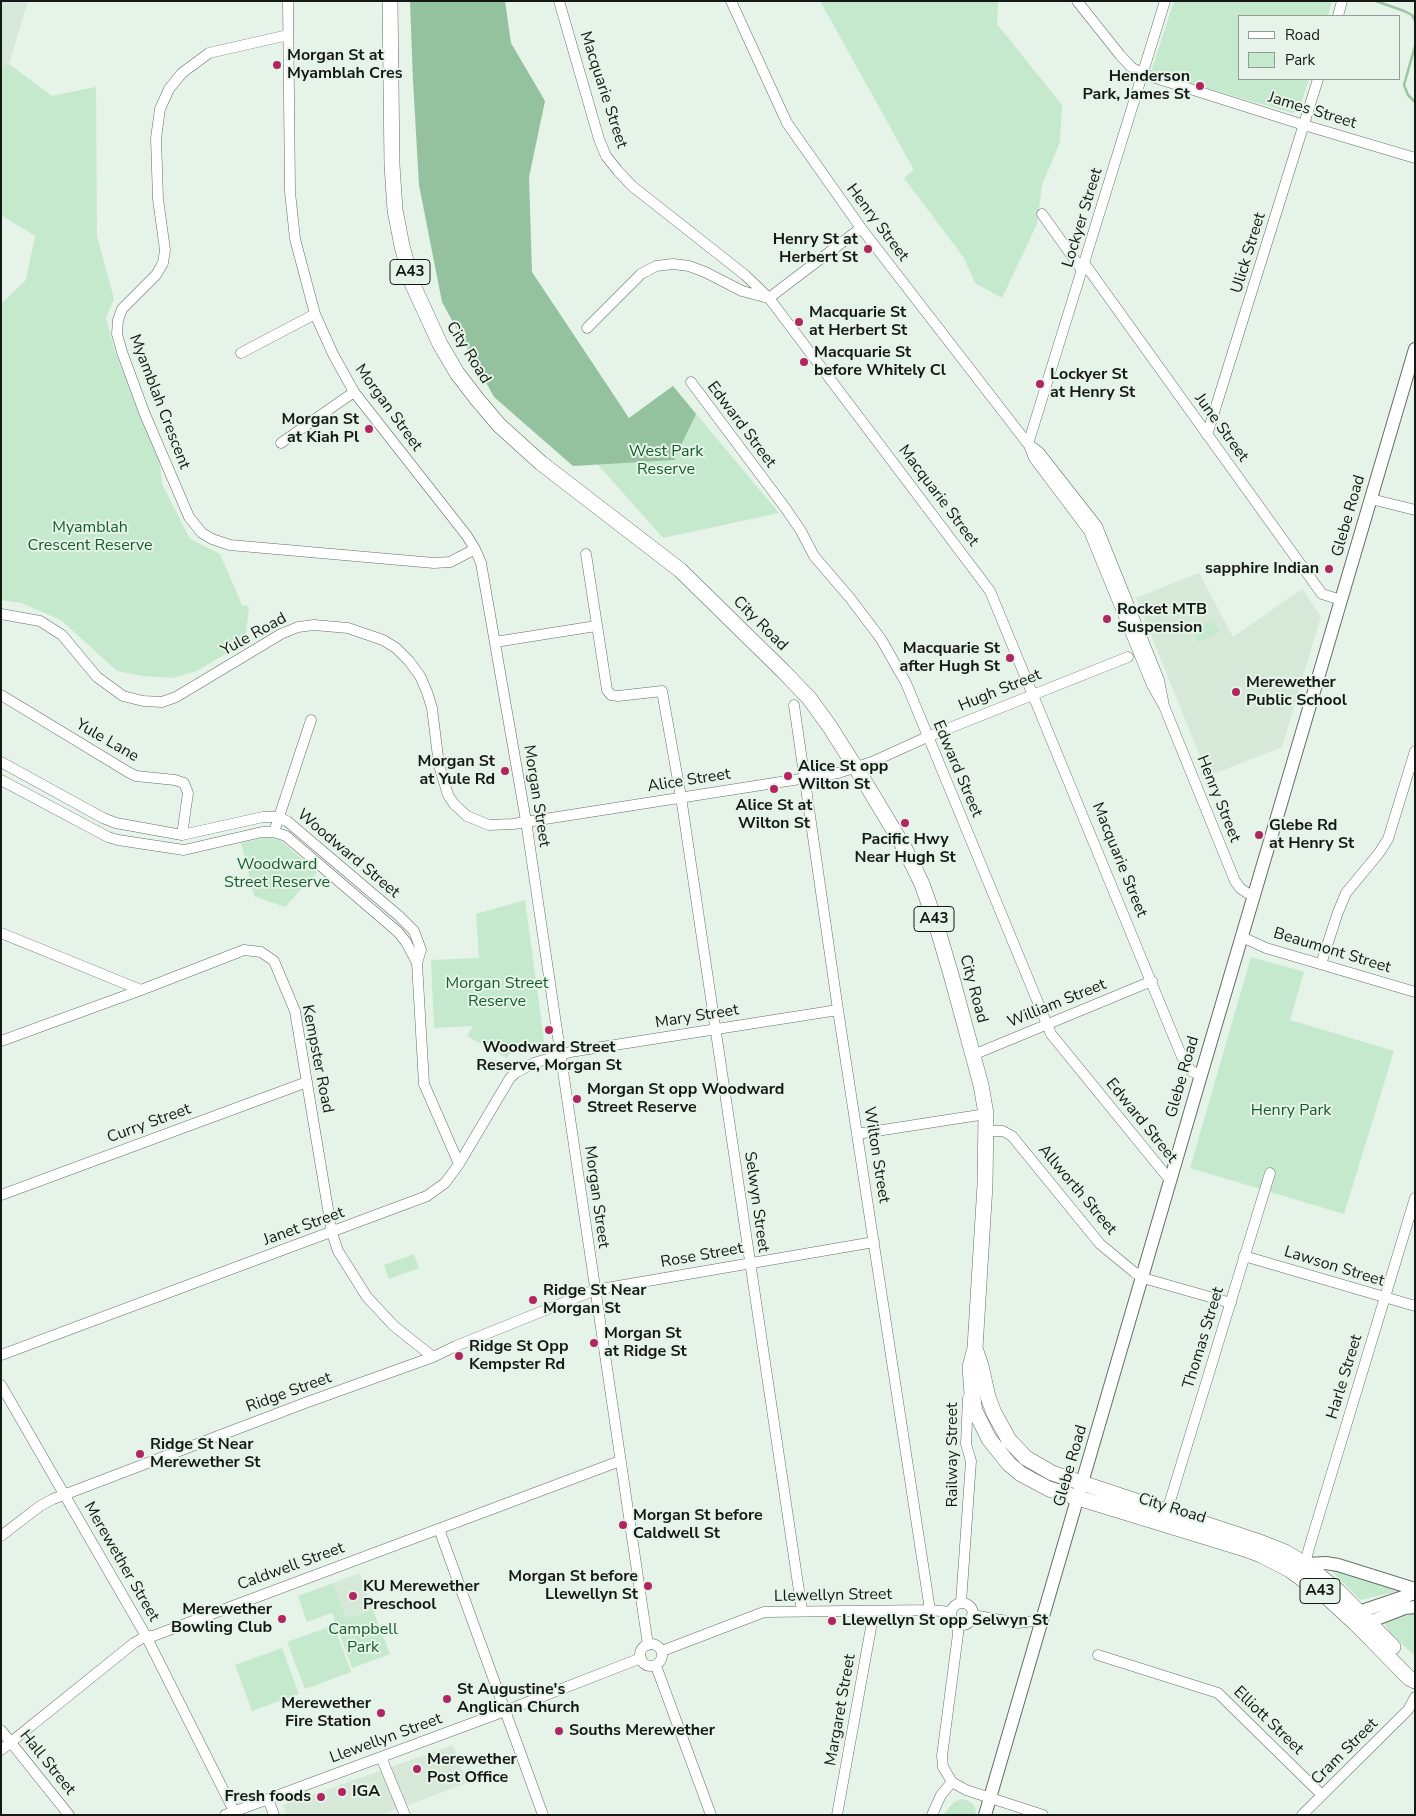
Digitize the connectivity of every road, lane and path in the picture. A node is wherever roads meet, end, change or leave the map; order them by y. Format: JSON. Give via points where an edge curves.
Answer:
{"nodes":[{"id":1,"x":288,"y":1,"type":"edge"},
{"id":2,"x":390,"y":1,"type":"edge"},
{"id":3,"x":559,"y":1,"type":"edge"},
{"id":4,"x":731,"y":1,"type":"edge"},
{"id":5,"x":1078,"y":1,"type":"edge"},
{"id":6,"x":1165,"y":1,"type":"edge"},
{"id":7,"x":1342,"y":1,"type":"edge"},
{"id":8,"x":1338,"y":15,"type":"edge"},
{"id":9,"x":288,"y":35,"type":"junction"},
{"id":10,"x":1143,"y":74,"type":"junction"},
{"id":11,"x":1318,"y":80,"type":"edge"},
{"id":12,"x":1304,"y":125,"type":"junction"},
{"id":13,"x":1415,"y":158,"type":"edge"},
{"id":14,"x":1042,"y":214,"type":"dead end"},
{"id":15,"x":861,"y":228,"type":"junction"},
{"id":16,"x":1083,"y":267,"type":"junction"},
{"id":17,"x":769,"y":298,"type":"junction"},
{"id":18,"x":315,"y":314,"type":"junction"},
{"id":19,"x":587,"y":328,"type":"dead end"},
{"id":20,"x":1415,"y":349,"type":"edge"},
{"id":21,"x":241,"y":353,"type":"dead end"},
{"id":22,"x":1413,"y":363,"type":"edge"},
{"id":23,"x":691,"y":382,"type":"dead end"},
{"id":24,"x":354,"y":392,"type":"junction"},
{"id":25,"x":1207,"y":435,"type":"junction"},
{"id":26,"x":281,"y":443,"type":"dead end"},
{"id":27,"x":1028,"y":444,"type":"junction"},
{"id":28,"x":1371,"y":499,"type":"junction"},
{"id":29,"x":1415,"y":510,"type":"edge"},
{"id":30,"x":475,"y":549,"type":"junction"},
{"id":31,"x":586,"y":554,"type":"dead end"},
{"id":32,"x":1341,"y":600,"type":"junction"},
{"id":33,"x":1,"y":614,"type":"edge"},
{"id":34,"x":596,"y":626,"type":"junction"},
{"id":35,"x":495,"y":642,"type":"junction"},
{"id":36,"x":1128,"y":656,"type":"dead end"},
{"id":37,"x":1034,"y":693,"type":"junction"},
{"id":38,"x":1,"y":695,"type":"edge"},
{"id":39,"x":794,"y":705,"type":"dead end"},
{"id":40,"x":311,"y":720,"type":"dead end"},
{"id":41,"x":927,"y":737,"type":"junction"},
{"id":42,"x":1415,"y":751,"type":"edge"},
{"id":43,"x":1,"y":762,"type":"edge"},
{"id":44,"x":856,"y":768,"type":"junction"},
{"id":45,"x":804,"y":779,"type":"junction"},
{"id":46,"x":1,"y":780,"type":"edge"},
{"id":47,"x":681,"y":798,"type":"junction"},
{"id":48,"x":277,"y":817,"type":"junction"},
{"id":49,"x":526,"y":821,"type":"junction"},
{"id":50,"x":274,"y":832,"type":"junction"},
{"id":51,"x":182,"y":834,"type":"junction"},
{"id":52,"x":1254,"y":895,"type":"junction"},
{"id":53,"x":1,"y":933,"type":"edge"},
{"id":54,"x":1242,"y":937,"type":"junction"},
{"id":55,"x":417,"y":963,"type":"junction"},
{"id":56,"x":1321,"y":964,"type":"junction"},
{"id":57,"x":1152,"y":981,"type":"junction"},
{"id":58,"x":141,"y":990,"type":"junction"},
{"id":59,"x":1415,"y":992,"type":"edge"},
{"id":60,"x":838,"y":1010,"type":"junction"},
{"id":61,"x":1047,"y":1023,"type":"junction"},
{"id":62,"x":716,"y":1030,"type":"junction"},
{"id":63,"x":1,"y":1041,"type":"edge"},
{"id":64,"x":560,"y":1055,"type":"junction"},
{"id":65,"x":973,"y":1055,"type":"junction"},
{"id":66,"x":1201,"y":1075,"type":"junction"},
{"id":67,"x":307,"y":1082,"type":"junction"},
{"id":68,"x":986,"y":1114,"type":"junction"},
{"id":69,"x":986,"y":1131,"type":"junction"},
{"id":70,"x":857,"y":1134,"type":"junction"},
{"id":71,"x":459,"y":1164,"type":"junction"},
{"id":72,"x":1270,"y":1174,"type":"dead end"},
{"id":73,"x":1170,"y":1180,"type":"junction"},
{"id":74,"x":1,"y":1195,"type":"edge"},
{"id":75,"x":1415,"y":1198,"type":"edge"},
{"id":76,"x":332,"y":1233,"type":"junction"},
{"id":77,"x":874,"y":1242,"type":"junction"},
{"id":78,"x":1244,"y":1256,"type":"junction"},
{"id":79,"x":750,"y":1263,"type":"junction"},
{"id":80,"x":1143,"y":1278,"type":"junction"},
{"id":81,"x":595,"y":1290,"type":"junction"},
{"id":82,"x":1384,"y":1297,"type":"junction"},
{"id":83,"x":1231,"y":1303,"type":"junction"},
{"id":84,"x":1415,"y":1306,"type":"edge"},
{"id":85,"x":976,"y":1348,"type":"junction"},
{"id":86,"x":1,"y":1355,"type":"edge"},
{"id":87,"x":433,"y":1357,"type":"junction"},
{"id":88,"x":970,"y":1367,"type":"junction"},
{"id":89,"x":1,"y":1385,"type":"edge"},
{"id":90,"x":620,"y":1461,"type":"junction"},
{"id":91,"x":1082,"y":1483,"type":"junction"},
{"id":92,"x":65,"y":1494,"type":"junction"},
{"id":93,"x":1078,"y":1499,"type":"junction"},
{"id":94,"x":1167,"y":1511,"type":"junction"},
{"id":95,"x":439,"y":1529,"type":"junction"},
{"id":96,"x":1,"y":1536,"type":"edge"},
{"id":97,"x":1306,"y":1564,"type":"junction"},
{"id":98,"x":1415,"y":1591,"type":"edge"},
{"id":99,"x":961,"y":1604,"type":"junction"},
{"id":100,"x":1415,"y":1606,"type":"edge"},
{"id":101,"x":874,"y":1610,"type":"junction"},
{"id":102,"x":930,"y":1610,"type":"junction"},
{"id":103,"x":802,"y":1611,"type":"junction"},
{"id":104,"x":951,"y":1612,"type":"junction"},
{"id":105,"x":972,"y":1615,"type":"junction"},
{"id":106,"x":1361,"y":1619,"type":"junction"},
{"id":107,"x":1042,"y":1620,"type":"junction"},
{"id":108,"x":958,"y":1624,"type":"junction"},
{"id":109,"x":146,"y":1636,"type":"junction"},
{"id":110,"x":648,"y":1644,"type":"junction"},
{"id":111,"x":662,"y":1651,"type":"junction"},
{"id":112,"x":1098,"y":1655,"type":"dead end"},
{"id":113,"x":640,"y":1658,"type":"junction"},
{"id":114,"x":656,"y":1666,"type":"junction"},
{"id":115,"x":1415,"y":1670,"type":"edge"},
{"id":116,"x":1415,"y":1681,"type":"edge"},
{"id":117,"x":1415,"y":1697,"type":"edge"},
{"id":118,"x":1412,"y":1709,"type":"edge"},
{"id":119,"x":505,"y":1711,"type":"junction"},
{"id":120,"x":1,"y":1730,"type":"edge"},
{"id":121,"x":11,"y":1742,"type":"junction"},
{"id":122,"x":1,"y":1750,"type":"edge"},
{"id":123,"x":381,"y":1757,"type":"junction"},
{"id":124,"x":952,"y":1782,"type":"junction"},
{"id":125,"x":1322,"y":1795,"type":"junction"},
{"id":126,"x":990,"y":1797,"type":"junction"},
{"id":127,"x":268,"y":1799,"type":"junction"},
{"id":128,"x":230,"y":1813,"type":"edge"},
{"id":129,"x":69,"y":1815,"type":"edge"},
{"id":130,"x":274,"y":1815,"type":"edge"},
{"id":131,"x":405,"y":1815,"type":"edge"},
{"id":132,"x":543,"y":1815,"type":"edge"},
{"id":133,"x":711,"y":1815,"type":"edge"},
{"id":134,"x":837,"y":1815,"type":"edge"},
{"id":135,"x":932,"y":1815,"type":"edge"},
{"id":136,"x":985,"y":1815,"type":"edge"},
{"id":137,"x":1043,"y":1815,"type":"edge"},
{"id":138,"x":1302,"y":1815,"type":"edge"}],
"edges":[{"from":1,"to":9,"type":"street","name":"Morgan Street"},
{"from":2,"to":44,"type":"highway","name":"City Road","number":"A43","via":[[395,210],[412,283],[448,358],[477,400],[520,445],[680,570],[783,671],[820,712]]},
{"from":3,"to":17,"type":"street","name":"Macquarie Street","via":[[606,156],[632,186],[745,275]]},
{"from":4,"to":15,"type":"street","name":"Henry Street","via":[[786,123]]},
{"from":5,"to":10,"type":"street","name":"James Street","via":[[1120,56]]},
{"from":6,"to":10,"type":"street","name":"Lockyer Street"},
{"from":7,"to":8,"type":"street"},
{"from":9,"to":18,"type":"street","name":"Morgan Street","via":[[290,192],[295,239]]},
{"from":9,"to":30,"type":"street","name":"Myamblah Crescent","via":[[209,53],[182,73],[169,89],[160,109],[156,138],[158,199],[165,250],[163,263],[156,275],[122,309],[117,334],[122,352],[189,518],[212,539],[230,545],[434,564],[450,562]]},
{"from":10,"to":12,"type":"street","name":"James Street"},
{"from":10,"to":16,"type":"street","name":"Lockyer Street"},
{"from":11,"to":12,"type":"street","name":"Ulick Street"},
{"from":12,"to":13,"type":"street","name":"James Street"},
{"from":12,"to":25,"type":"street","name":"Ulick Street"},
{"from":14,"to":16,"type":"street","name":"June Street"},
{"from":15,"to":17,"type":"street"},
{"from":15,"to":27,"type":"street","name":"Henry Street"},
{"from":16,"to":25,"type":"street","name":"June Street"},
{"from":16,"to":27,"type":"street","name":"Lockyer Street"},
{"from":17,"to":19,"type":"street","via":[[742,291],[689,266],[656,266],[635,279]]},
{"from":17,"to":37,"type":"street","name":"Macquarie Street","via":[[990,591]]},
{"from":18,"to":21,"type":"street"},
{"from":18,"to":24,"type":"street","name":"Morgan Street","via":[[332,354]]},
{"from":20,"to":22,"type":"main road","name":"Glebe Road"},
{"from":22,"to":28,"type":"main road","name":"Glebe Road"},
{"from":23,"to":41,"type":"street","name":"Edward Street","via":[[786,510],[814,556],[881,639],[906,683]]},
{"from":24,"to":26,"type":"street"},
{"from":24,"to":30,"type":"street","name":"Morgan Street"},
{"from":25,"to":32,"type":"street","name":"June Street","via":[[1322,594]]},
{"from":27,"to":52,"type":"street","name":"Henry Street","via":[[1034,458],[1089,530],[1236,881],[1240,888]]},
{"from":28,"to":29,"type":"street"},
{"from":28,"to":32,"type":"main road","name":"Glebe Road"},
{"from":30,"to":35,"type":"street","name":"Morgan Street","via":[[481,563]]},
{"from":31,"to":34,"type":"street"},
{"from":32,"to":52,"type":"main road","name":"Glebe Road"},
{"from":33,"to":49,"type":"street","name":"Yule Road","via":[[40,621],[62,635],[97,677],[123,696],[143,701],[162,702],[176,697],[298,627],[328,626],[368,634],[396,648],[420,676],[432,708],[439,765],[454,804],[467,816],[482,823],[498,825]]},
{"from":34,"to":35,"type":"street"},
{"from":34,"to":47,"type":"street","name":"Selwyn Street","via":[[607,690],[611,695],[662,691]]},
{"from":35,"to":49,"type":"street","name":"Morgan Street"},
{"from":36,"to":37,"type":"street","name":"Hugh Street"},
{"from":37,"to":41,"type":"street","name":"Hugh Street"},
{"from":37,"to":57,"type":"street","name":"Macquarie Street"},
{"from":38,"to":51,"type":"street","name":"Yule Lane","via":[[136,776],[184,783],[188,793]]},
{"from":39,"to":45,"type":"street","name":"Wilton Street"},
{"from":40,"to":48,"type":"street"},
{"from":41,"to":44,"type":"street","name":"Hugh Street"},
{"from":41,"to":61,"type":"street","name":"Edward Street"},
{"from":42,"to":56,"type":"street","via":[[1388,839],[1346,893]]},
{"from":43,"to":51,"type":"street","name":"Woodward Street","via":[[116,824]]},
{"from":44,"to":45,"type":"street","name":"Alice Street"},
{"from":44,"to":65,"type":"highway","name":"City Road","number":"A43","via":[[905,849],[922,884],[938,927]]},
{"from":45,"to":47,"type":"street","name":"Alice Street"},
{"from":45,"to":60,"type":"street","name":"Wilton Street"},
{"from":46,"to":50,"type":"street","name":"Woodward Street","via":[[118,840],[184,850]]},
{"from":47,"to":49,"type":"street","name":"Alice Street"},
{"from":47,"to":62,"type":"street","name":"Selwyn Street"},
{"from":48,"to":50,"type":"street"},
{"from":48,"to":51,"type":"street","name":"Woodward Street"},
{"from":48,"to":55,"type":"street","name":"Woodward Street","via":[[287,821],[414,931],[421,950]]},
{"from":49,"to":64,"type":"street","name":"Morgan Street"},
{"from":50,"to":55,"type":"street","name":"Woodward Street","via":[[286,836],[398,932]]},
{"from":52,"to":54,"type":"main road","name":"Glebe Road"},
{"from":53,"to":58,"type":"street"},
{"from":54,"to":56,"type":"street","name":"Beaumont Street","via":[[1266,948]]},
{"from":54,"to":66,"type":"main road","name":"Glebe Road"},
{"from":55,"to":71,"type":"street","name":"Woodward Street","via":[[424,1084]]},
{"from":56,"to":59,"type":"street","name":"Beaumont Street"},
{"from":57,"to":61,"type":"street","name":"William Street"},
{"from":57,"to":66,"type":"street","name":"Macquarie Street","via":[[1182,1057],[1191,1071]]},
{"from":58,"to":63,"type":"street","name":"Kempster Road"},
{"from":58,"to":67,"type":"street","name":"Kempster Road","via":[[244,950],[261,952],[274,961],[295,1011]]},
{"from":60,"to":62,"type":"street","name":"Mary Street"},
{"from":60,"to":70,"type":"street","name":"Wilton Street"},
{"from":61,"to":65,"type":"street","name":"William Street"},
{"from":61,"to":73,"type":"street","name":"Edward Street","via":[[1051,1034]]},
{"from":62,"to":64,"type":"street","name":"Mary Street"},
{"from":62,"to":79,"type":"street","name":"Selwyn Street"},
{"from":64,"to":71,"type":"street","name":"Janet Street","via":[[534,1063],[510,1078]]},
{"from":64,"to":81,"type":"street","name":"Morgan Street"},
{"from":65,"to":68,"type":"highway","name":"City Road","number":"A43"},
{"from":66,"to":73,"type":"main road","name":"Glebe Road"},
{"from":67,"to":74,"type":"street","name":"Curry Street"},
{"from":67,"to":76,"type":"street","name":"Kempster Road"},
{"from":68,"to":69,"type":"highway","name":"City Road","number":"A43"},
{"from":68,"to":70,"type":"street"},
{"from":69,"to":80,"type":"street","name":"Allworth Street","via":[[1003,1131],[1012,1136],[1100,1244]]},
{"from":69,"to":85,"type":"highway","name":"City Road","number":"A43"},
{"from":70,"to":77,"type":"street","name":"Wilton Street"},
{"from":71,"to":76,"type":"street","name":"Janet Street","via":[[445,1183],[427,1196]]},
{"from":72,"to":78,"type":"street","name":"Thomas Street"},
{"from":73,"to":80,"type":"main road","name":"Glebe Road"},
{"from":75,"to":82,"type":"street","name":"Harle Street"},
{"from":76,"to":86,"type":"street","name":"Janet Street"},
{"from":76,"to":87,"type":"street","name":"Kempster Road","via":[[338,1251],[367,1297],[394,1326]]},
{"from":77,"to":79,"type":"street","name":"Rose Street"},
{"from":77,"to":102,"type":"street","name":"Wilton Street"},
{"from":78,"to":82,"type":"street","name":"Lawson Street"},
{"from":78,"to":83,"type":"street","name":"Thomas Street"},
{"from":79,"to":81,"type":"street","name":"Rose Street"},
{"from":79,"to":103,"type":"street","name":"Selwyn Street"},
{"from":80,"to":83,"type":"street","name":"Allworth Street"},
{"from":80,"to":91,"type":"main road","name":"Glebe Road"},
{"from":81,"to":87,"type":"street","name":"Ridge Street"},
{"from":81,"to":90,"type":"street","name":"Morgan Street"},
{"from":82,"to":84,"type":"street","name":"Lawson Street"},
{"from":82,"to":97,"type":"street","name":"Harle Street"},
{"from":83,"to":94,"type":"street","name":"Thomas Street"},
{"from":85,"to":88,"type":"highway","name":"City Road","number":"A43"},
{"from":85,"to":91,"type":"highway","name":"City Road","number":"A43","via":[[988,1397],[1009,1440],[1042,1469]]},
{"from":87,"to":92,"type":"street","name":"Ridge Street"},
{"from":88,"to":93,"type":"highway","name":"City Road","number":"A43","via":[[975,1410],[998,1452],[1008,1464],[1034,1482]]},
{"from":88,"to":99,"type":"street","name":"Railway Street","via":[[966,1444],[971,1461]]},
{"from":89,"to":92,"type":"street","name":"Merewether Street"},
{"from":90,"to":95,"type":"street","name":"Caldwell Street"},
{"from":90,"to":110,"type":"street","name":"Morgan Street"},
{"from":91,"to":93,"type":"main road","name":"Glebe Road"},
{"from":91,"to":94,"type":"highway","number":"A43"},
{"from":92,"to":96,"type":"street","name":"Ridge Street","via":[[40,1506]]},
{"from":92,"to":109,"type":"street","name":"Merewether Street"},
{"from":93,"to":106,"type":"highway","name":"City Road","number":"A43","via":[[1269,1559]]},
{"from":93,"to":107,"type":"main road","name":"Glebe Road"},
{"from":94,"to":97,"type":"highway","number":"A43","via":[[1258,1541]]},
{"from":95,"to":109,"type":"street","name":"Caldwell Street"},
{"from":95,"to":119,"type":"street"},
{"from":97,"to":98,"type":"main road","via":[[1338,1565]]},
{"from":97,"to":106,"type":"highway","number":"A43","via":[[1338,1591]]},
{"from":98,"to":106,"type":"main road"},
{"from":99,"to":104,"type":"street"},
{"from":99,"to":105,"type":"street","via":[[970,1607]]},
{"from":100,"to":106,"type":"main road"},
{"from":101,"to":102,"type":"street","name":"Llewellyn Street"},
{"from":101,"to":103,"type":"street","name":"Llewellyn Street"},
{"from":101,"to":134,"type":"street","name":"Margaret Street"},
{"from":102,"to":104,"type":"street","name":"Llewellyn Street"},
{"from":103,"to":111,"type":"street","name":"Llewellyn Street","via":[[764,1612]]},
{"from":104,"to":108,"type":"street","via":[[952,1619]]},
{"from":105,"to":107,"type":"street","via":[[1018,1623]]},
{"from":105,"to":108,"type":"street","via":[[967,1623]]},
{"from":106,"to":115,"type":"highway","number":"A43"},
{"from":106,"to":116,"type":"highway","name":"City Road","number":"A43","via":[[1409,1678]]},
{"from":107,"to":126,"type":"main road","name":"Glebe Road"},
{"from":108,"to":124,"type":"street","via":[[942,1756],[943,1767]]},
{"from":109,"to":121,"type":"street","name":"Caldwell Street"},
{"from":109,"to":128,"type":"street","name":"Merewether Street"},
{"from":110,"to":111,"type":"street","via":[[656,1645]]},
{"from":110,"to":113,"type":"street","via":[[641,1650]]},
{"from":111,"to":114,"type":"street","via":[[662,1660]]},
{"from":112,"to":125,"type":"street","name":"Elliott Street","via":[[1218,1693]]},
{"from":113,"to":114,"type":"street","via":[[647,1666]]},
{"from":113,"to":119,"type":"street","name":"Llewellyn Street"},
{"from":114,"to":133,"type":"street"},
{"from":117,"to":118,"type":"street","name":"Cram Street"},
{"from":118,"to":125,"type":"street","name":"Cram Street"},
{"from":119,"to":123,"type":"street","name":"Llewellyn Street"},
{"from":119,"to":132,"type":"street"},
{"from":120,"to":121,"type":"street","name":"Hall Street"},
{"from":121,"to":122,"type":"street","name":"Caldwell Street"},
{"from":121,"to":129,"type":"street","name":"Hall Street"},
{"from":123,"to":127,"type":"street","name":"Llewellyn Street"},
{"from":123,"to":131,"type":"street"},
{"from":124,"to":126,"type":"street"},
{"from":124,"to":135,"type":"street","via":[[941,1794]]},
{"from":125,"to":138,"type":"street","name":"Cram Street"},
{"from":126,"to":136,"type":"main road","name":"Glebe Road"},
{"from":126,"to":137,"type":"street"},
{"from":127,"to":128,"type":"street","name":"Llewellyn Street"},
{"from":127,"to":130,"type":"street"}]}
